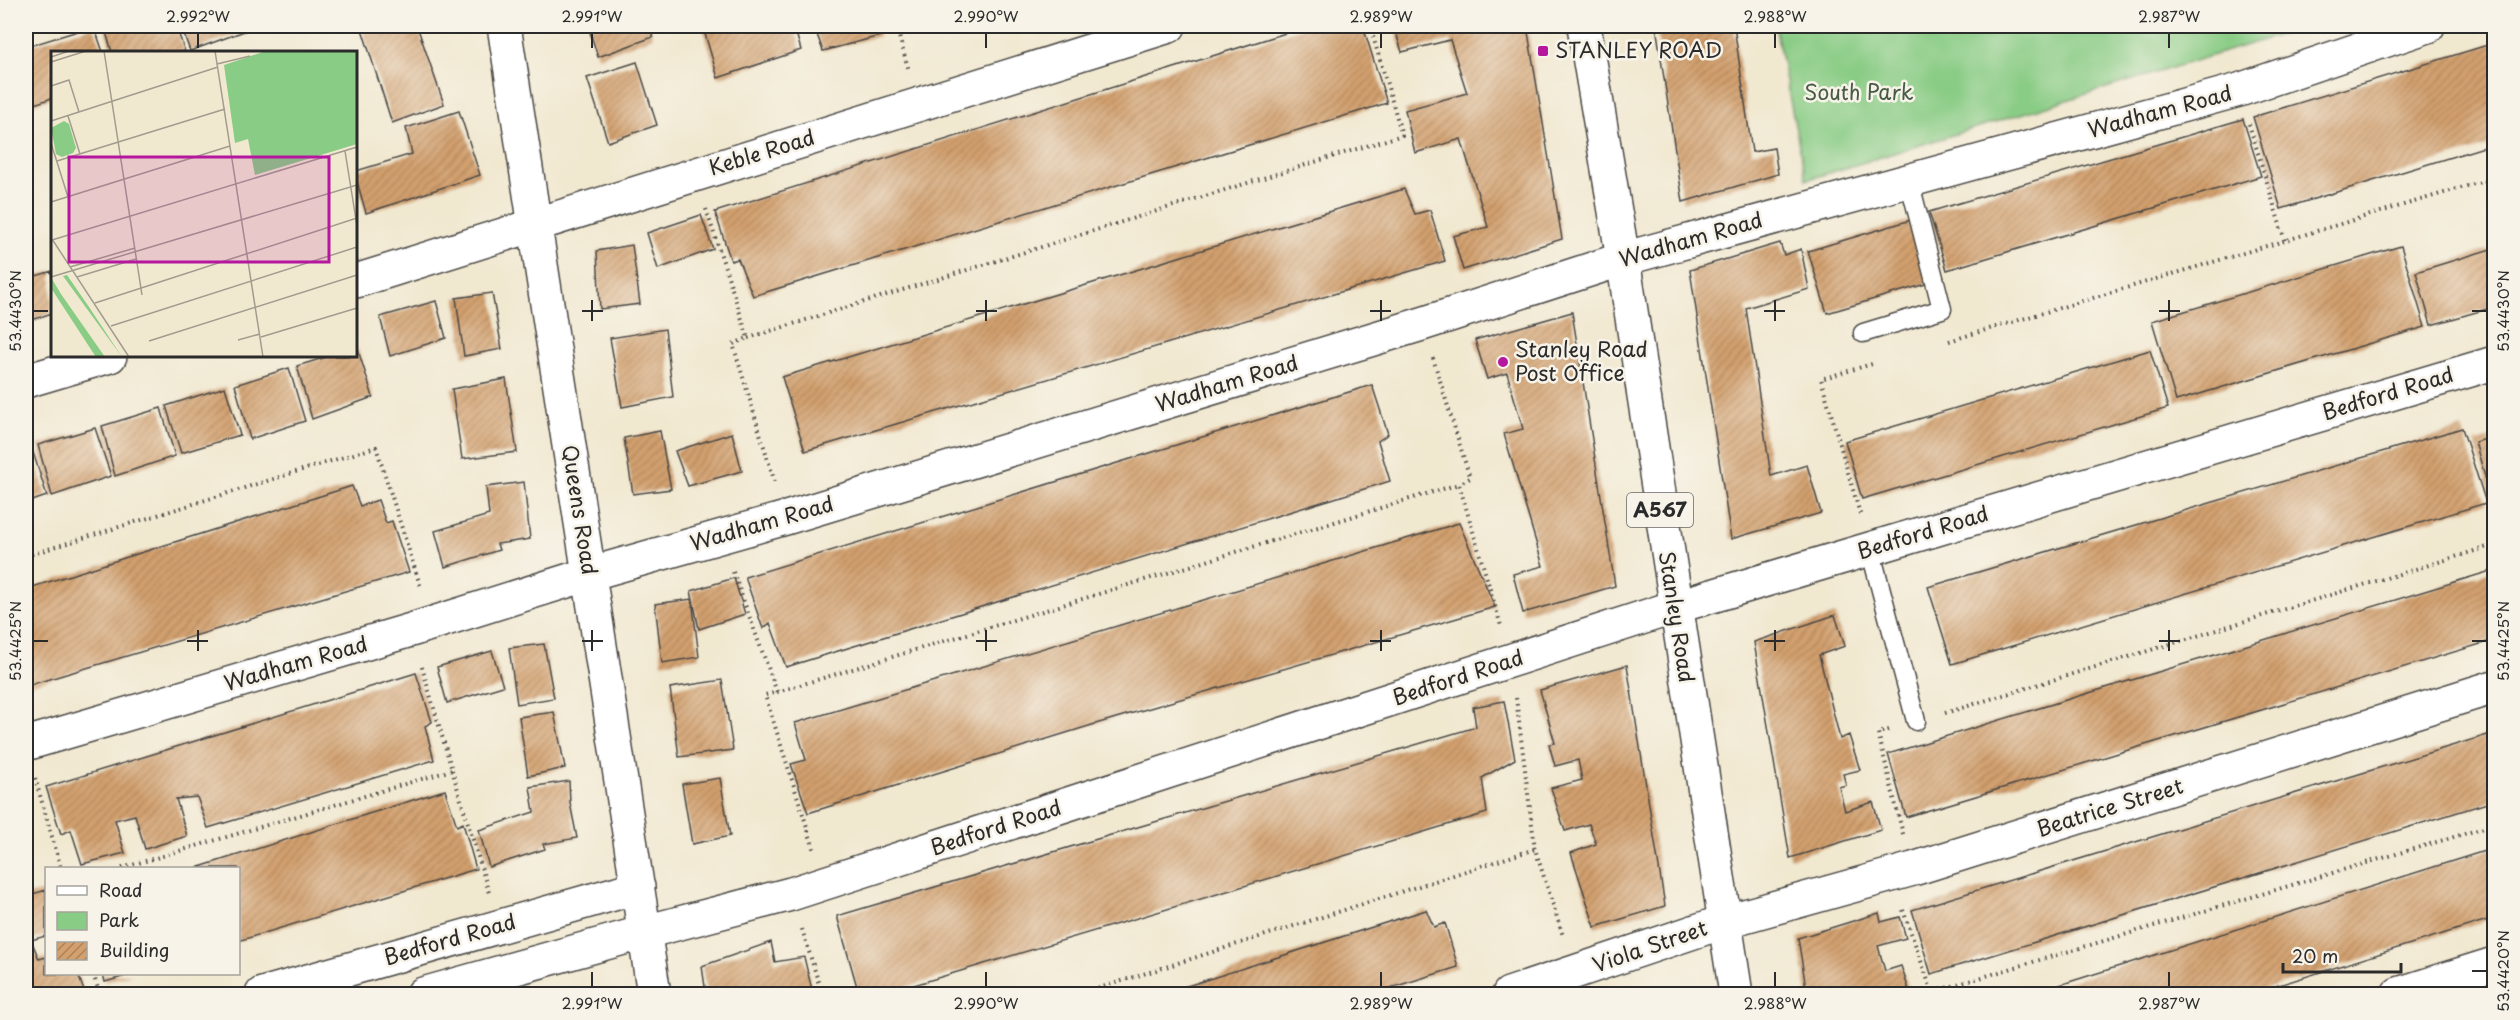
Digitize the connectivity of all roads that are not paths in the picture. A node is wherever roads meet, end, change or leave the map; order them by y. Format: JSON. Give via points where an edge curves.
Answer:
{"nodes":[{"id":1,"x":504,"y":26,"type":"edge"},
{"id":2,"x":1169,"y":26,"type":"edge"},
{"id":3,"x":1584,"y":26,"type":"edge"},
{"id":4,"x":2428,"y":26,"type":"edge"},
{"id":5,"x":1909,"y":180,"type":"junction"},
{"id":6,"x":536,"y":226,"type":"junction"},
{"id":7,"x":1623,"y":259,"type":"junction"},
{"id":8,"x":357,"y":281,"type":"edge"},
{"id":9,"x":1863,"y":333,"type":"dead end"},
{"id":10,"x":107,"y":357,"type":"edge"},
{"id":11,"x":2494,"y":363,"type":"edge"},
{"id":12,"x":26,"y":381,"type":"edge"},
{"id":13,"x":1870,"y":549,"type":"junction"},
{"id":14,"x":589,"y":574,"type":"junction"},
{"id":15,"x":1675,"y":607,"type":"junction"},
{"id":16,"x":2494,"y":687,"type":"edge"},
{"id":17,"x":1916,"y":722,"type":"road end"},
{"id":18,"x":29,"y":756,"type":"edge"},
{"id":19,"x":638,"y":886,"type":"junction"},
{"id":20,"x":1723,"y":922,"type":"junction"},
{"id":21,"x":645,"y":932,"type":"junction"},
{"id":22,"x":2494,"y":964,"type":"edge"},
{"id":23,"x":262,"y":994,"type":"edge"},
{"id":24,"x":423,"y":994,"type":"edge"},
{"id":25,"x":652,"y":994,"type":"edge"},
{"id":26,"x":1509,"y":994,"type":"edge"},
{"id":27,"x":1736,"y":994,"type":"edge"},
{"id":28,"x":2398,"y":994,"type":"edge"}],
"edges":[{"from":1,"to":6,"type":"street","name":"Queens Road"},
{"from":2,"to":6,"type":"street","name":"Keble Road"},
{"from":3,"to":7,"type":"street","name":"Stanley Road","number":"A567"},
{"from":4,"to":5,"type":"street","name":"Wadham Road","via":[[2239,90]]},
{"from":5,"to":7,"type":"street","name":"Wadham Road"},
{"from":5,"to":9,"type":"lane","via":[[1942,309]]},
{"from":6,"to":8,"type":"street","name":"Keble Road"},
{"from":6,"to":14,"type":"street","name":"Queens Road"},
{"from":7,"to":14,"type":"street","name":"Wadham Road","via":[[786,518]]},
{"from":7,"to":15,"type":"street","name":"Stanley Road","number":"A567"},
{"from":10,"to":12,"type":"street"},
{"from":11,"to":13,"type":"street","name":"Bedford Road"},
{"from":13,"to":15,"type":"street","name":"Bedford Road"},
{"from":13,"to":17,"type":"lane"},
{"from":14,"to":18,"type":"street","name":"Wadham Road"},
{"from":14,"to":19,"type":"street","name":"Queens Road"},
{"from":15,"to":20,"type":"street","name":"Stanley Road","number":"A567"},
{"from":15,"to":21,"type":"street","name":"Bedford Road","via":[[825,884]]},
{"from":16,"to":20,"type":"street","name":"Beatrice Street","via":[[1901,872]]},
{"from":19,"to":21,"type":"street","name":"Queens Road"},
{"from":19,"to":23,"type":"street","name":"Bedford Road"},
{"from":20,"to":26,"type":"street","name":"Viola Street"},
{"from":20,"to":27,"type":"street","name":"Stanley Road","number":"A567"},
{"from":21,"to":24,"type":"street","name":"Bedford Road"},
{"from":21,"to":25,"type":"street","name":"Queens Road"},
{"from":22,"to":28,"type":"street"}]}
